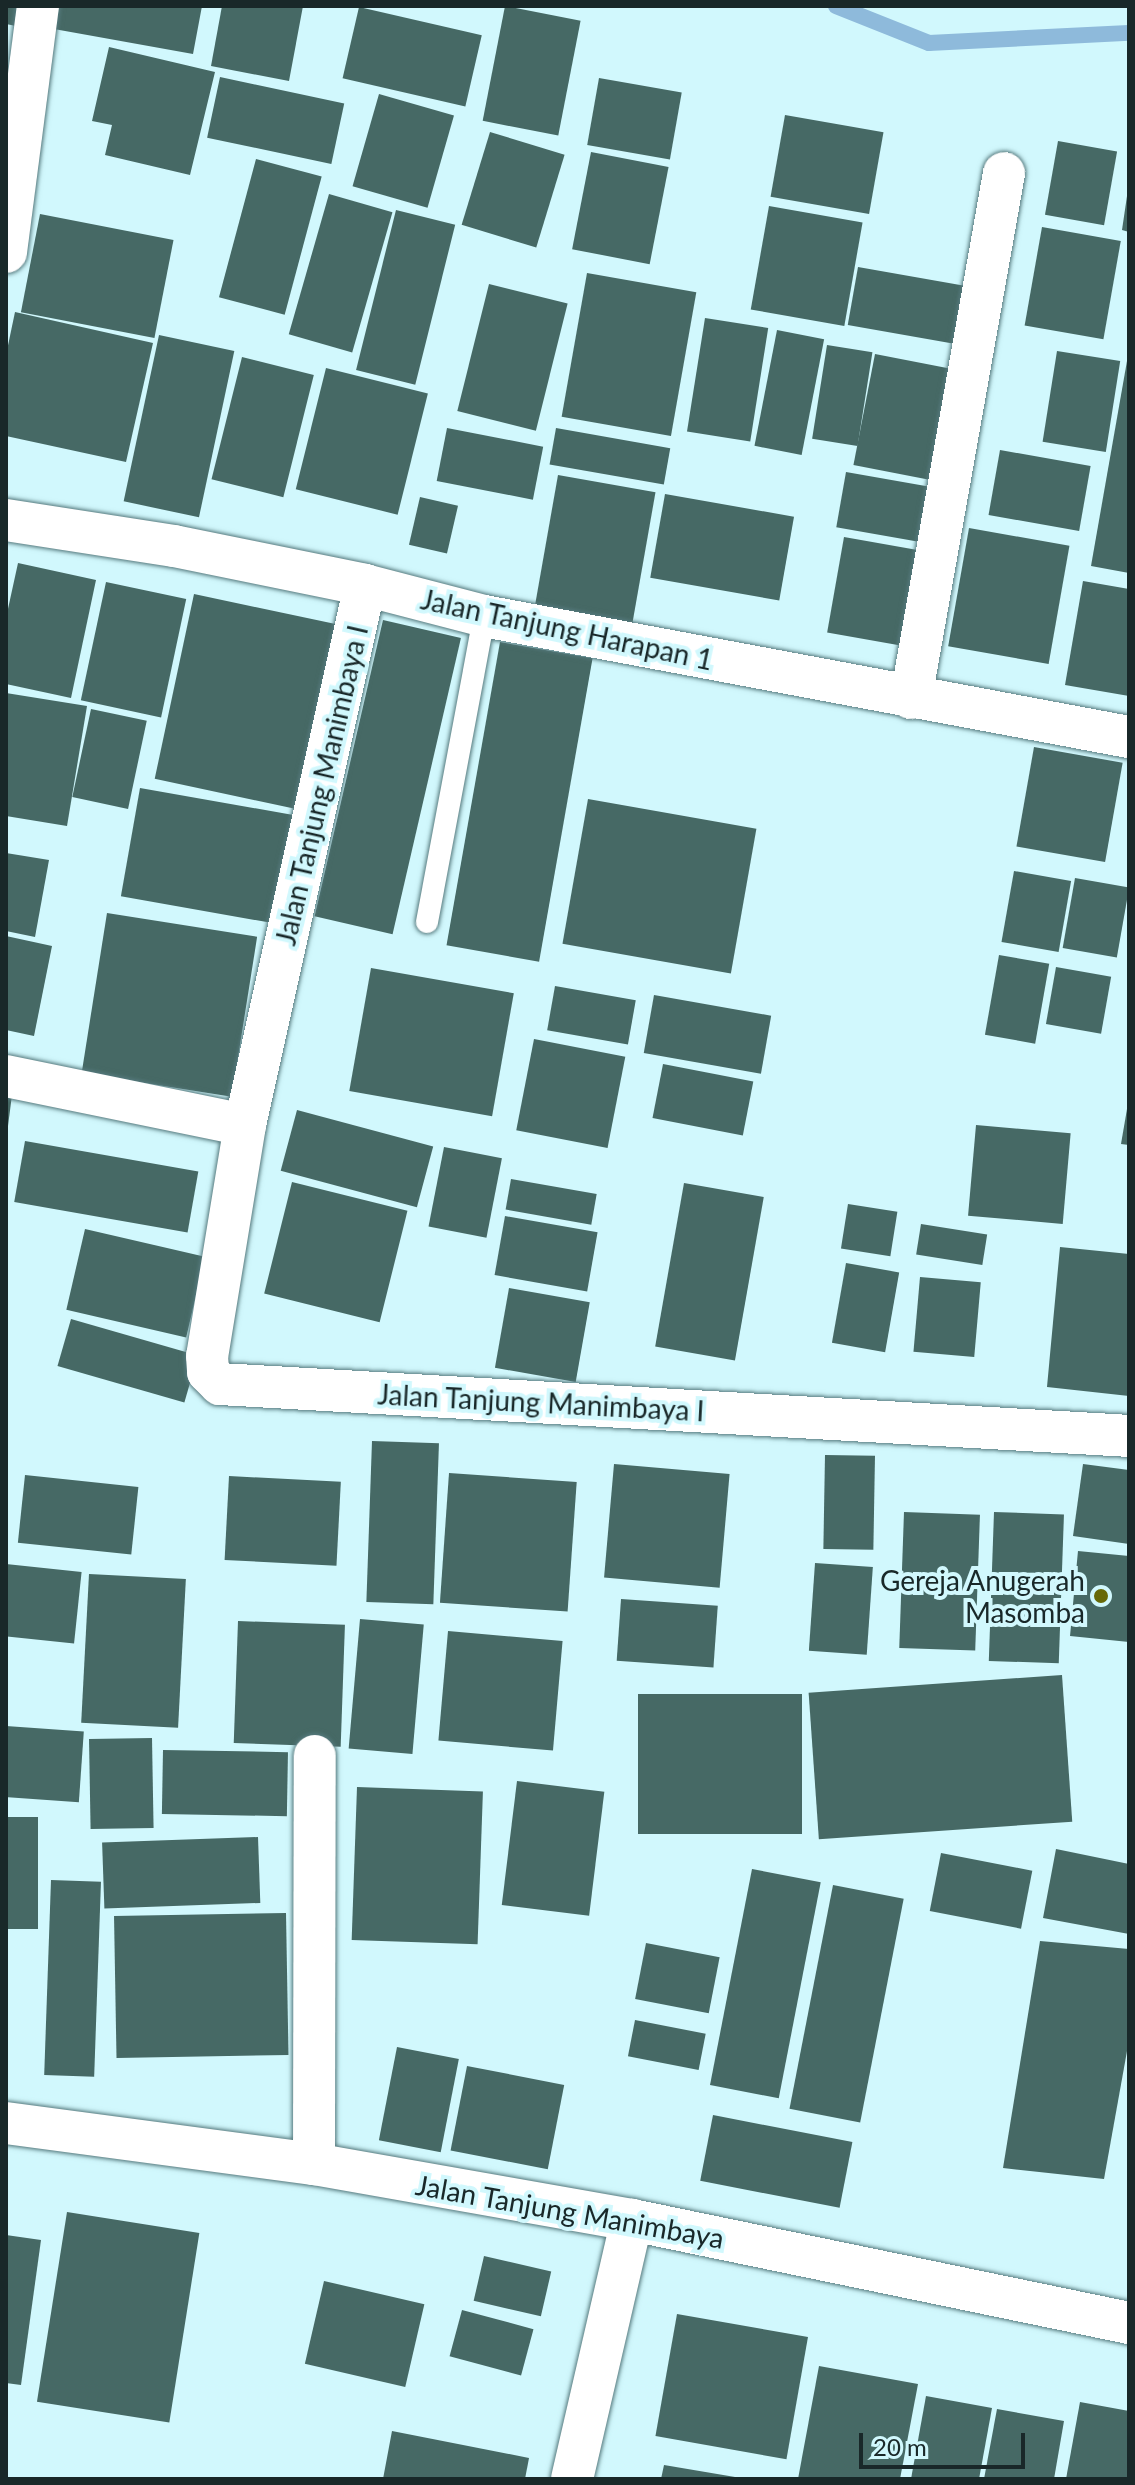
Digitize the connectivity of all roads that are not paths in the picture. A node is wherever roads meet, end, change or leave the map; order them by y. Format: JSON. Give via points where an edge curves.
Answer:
{"nodes":[{"id":1,"x":38,"y":6,"type":"edge"},
{"id":2,"x":1004,"y":173,"type":"dead end"},
{"id":3,"x":6,"y":252,"type":"edge"},
{"id":4,"x":6,"y":520,"type":"edge"},
{"id":5,"x":365,"y":585,"type":"junction"},
{"id":6,"x":484,"y":616,"type":"junction"},
{"id":7,"x":911,"y":698,"type":"junction"},
{"id":8,"x":1129,"y":737,"type":"edge"},
{"id":9,"x":427,"y":922,"type":"dead end"},
{"id":10,"x":6,"y":1076,"type":"edge"},
{"id":11,"x":245,"y":1125,"type":"junction"},
{"id":12,"x":1129,"y":1436,"type":"edge"},
{"id":13,"x":315,"y":1756,"type":"dead end"},
{"id":14,"x":6,"y":2123,"type":"edge"},
{"id":15,"x":314,"y":2164,"type":"junction"},
{"id":16,"x":632,"y":2220,"type":"junction"},
{"id":17,"x":1129,"y":2323,"type":"edge"},
{"id":18,"x":572,"y":2479,"type":"edge"}],
"edges":[{"from":1,"to":3,"type":"street"},
{"from":2,"to":7,"type":"street"},
{"from":4,"to":5,"type":"street","name":"Jalan Tanjung Harapan 1","via":[[174,546]]},
{"from":5,"to":6,"type":"street","name":"Jalan Tanjung Harapan 1"},
{"from":5,"to":11,"type":"street","name":"Jalan Tanjung Manimbaya I"},
{"from":6,"to":7,"type":"street","name":"Jalan Tanjung Harapan 1"},
{"from":6,"to":9,"type":"lane"},
{"from":7,"to":8,"type":"street","name":"Jalan Tanjung Harapan 1"},
{"from":10,"to":11,"type":"street"},
{"from":11,"to":12,"type":"street","name":"Jalan Tanjung Manimbaya I","via":[[207,1356],[208,1372],[220,1384]]},
{"from":13,"to":15,"type":"street"},
{"from":14,"to":15,"type":"street","name":"Jalan Tanjung Manimbaya"},
{"from":15,"to":16,"type":"street","name":"Jalan Tanjung Manimbaya"},
{"from":16,"to":17,"type":"street","name":"Jalan Tanjung Manimbaya"},
{"from":16,"to":18,"type":"street"}]}
